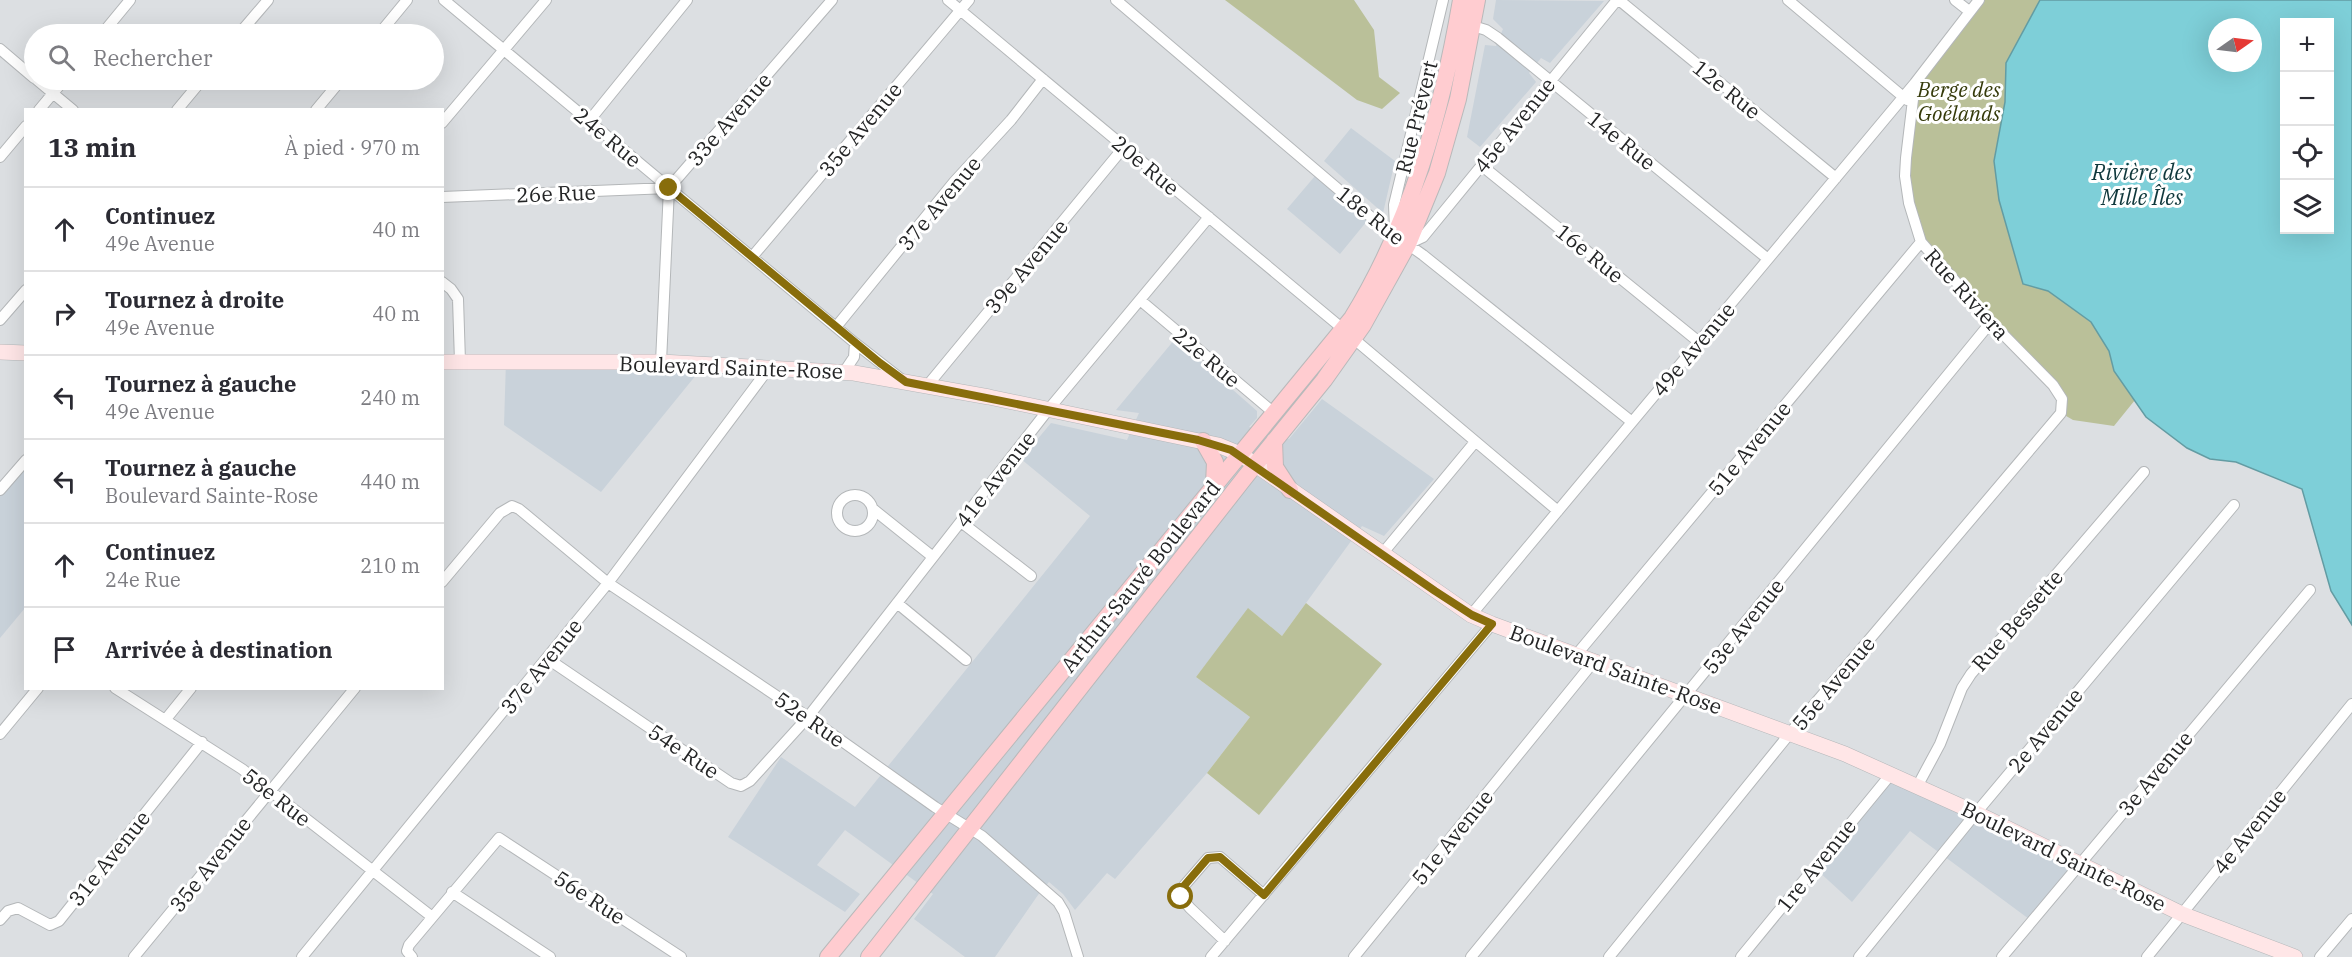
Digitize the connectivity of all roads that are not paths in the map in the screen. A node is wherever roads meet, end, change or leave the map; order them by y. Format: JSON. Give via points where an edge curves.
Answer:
{"nodes":[{"id":1,"x":130,"y":0,"type":"edge"},
{"id":2,"x":268,"y":0,"type":"edge"},
{"id":3,"x":407,"y":0,"type":"edge"},
{"id":4,"x":444,"y":0,"type":"edge"},
{"id":5,"x":546,"y":0,"type":"edge"},
{"id":6,"x":687,"y":0,"type":"edge"},
{"id":7,"x":832,"y":0,"type":"edge"},
{"id":8,"x":948,"y":0,"type":"edge"},
{"id":9,"x":969,"y":0,"type":"edge"},
{"id":10,"x":1116,"y":0,"type":"edge"},
{"id":11,"x":1443,"y":0,"type":"edge"},
{"id":12,"x":1618,"y":0,"type":"edge"},
{"id":13,"x":1788,"y":0,"type":"edge"},
{"id":14,"x":1955,"y":0,"type":"edge"},
{"id":15,"x":1979,"y":0,"type":"edge"},
{"id":16,"x":1463,"y":1,"type":"edge"},
{"id":17,"x":960,"y":10,"type":"junction"},
{"id":18,"x":1969,"y":11,"type":"junction"},
{"id":19,"x":110,"y":24,"type":"edge"},
{"id":20,"x":248,"y":24,"type":"edge"},
{"id":21,"x":387,"y":24,"type":"edge"},
{"id":22,"x":1473,"y":26,"type":"junction"},
{"id":23,"x":0,"y":49,"type":"edge"},
{"id":24,"x":504,"y":50,"type":"junction"},
{"id":25,"x":24,"y":69,"type":"edge"},
{"id":26,"x":1043,"y":79,"type":"junction"},
{"id":27,"x":1550,"y":81,"type":"junction"},
{"id":28,"x":1915,"y":83,"type":"junction"},
{"id":29,"x":49,"y":90,"type":"edge"},
{"id":30,"x":56,"y":90,"type":"edge"},
{"id":31,"x":194,"y":90,"type":"edge"},
{"id":32,"x":333,"y":90,"type":"edge"},
{"id":33,"x":53,"y":93,"type":"junction"},
{"id":34,"x":1903,"y":97,"type":"junction"},
{"id":35,"x":1912,"y":106,"type":"junction"},
{"id":36,"x":41,"y":108,"type":"edge"},
{"id":37,"x":71,"y":108,"type":"edge"},
{"id":38,"x":179,"y":108,"type":"edge"},
{"id":39,"x":318,"y":108,"type":"edge"},
{"id":40,"x":444,"y":121,"type":"edge"},
{"id":41,"x":589,"y":121,"type":"junction"},
{"id":42,"x":24,"y":128,"type":"edge"},
{"id":43,"x":1124,"y":147,"type":"junction"},
{"id":44,"x":0,"y":157,"type":"edge"},
{"id":45,"x":1481,"y":165,"type":"junction"},
{"id":46,"x":1836,"y":178,"type":"junction"},
{"id":47,"x":669,"y":188,"type":"junction"},
{"id":48,"x":444,"y":197,"type":"edge"},
{"id":49,"x":1209,"y":217,"type":"junction"},
{"id":50,"x":1402,"y":239,"type":"junction"},
{"id":51,"x":1920,"y":242,"type":"junction"},
{"id":52,"x":752,"y":257,"type":"junction"},
{"id":53,"x":1768,"y":259,"type":"junction"},
{"id":54,"x":444,"y":284,"type":"edge"},
{"id":55,"x":24,"y":292,"type":"edge"},
{"id":56,"x":1140,"y":300,"type":"junction"},
{"id":57,"x":0,"y":320,"type":"edge"},
{"id":58,"x":1991,"y":322,"type":"junction"},
{"id":59,"x":836,"y":327,"type":"junction"},
{"id":60,"x":1348,"y":334,"type":"junction"},
{"id":61,"x":1699,"y":342,"type":"junction"},
{"id":62,"x":855,"y":343,"type":"junction"},
{"id":63,"x":0,"y":352,"type":"edge"},
{"id":64,"x":24,"y":353,"type":"edge"},
{"id":65,"x":444,"y":362,"type":"edge"},
{"id":66,"x":661,"y":362,"type":"junction"},
{"id":67,"x":460,"y":363,"type":"junction"},
{"id":68,"x":769,"y":368,"type":"junction"},
{"id":69,"x":844,"y":372,"type":"junction"},
{"id":70,"x":906,"y":382,"type":"junction"},
{"id":71,"x":927,"y":386,"type":"junction"},
{"id":72,"x":1048,"y":410,"type":"junction"},
{"id":73,"x":1275,"y":413,"type":"junction"},
{"id":74,"x":2061,"y":413,"type":"joint"},
{"id":75,"x":1632,"y":422,"type":"junction"},
{"id":76,"x":1203,"y":441,"type":"junction"},
{"id":77,"x":1274,"y":441,"type":"junction"},
{"id":78,"x":1475,"y":442,"type":"junction"},
{"id":79,"x":1240,"y":454,"type":"junction"},
{"id":80,"x":24,"y":462,"type":"edge"},
{"id":81,"x":1254,"y":465,"type":"junction"},
{"id":82,"x":2144,"y":472,"type":"dead end"},
{"id":83,"x":1214,"y":484,"type":"junction"},
{"id":84,"x":0,"y":490,"type":"edge"},
{"id":85,"x":1290,"y":490,"type":"junction"},
{"id":86,"x":2234,"y":505,"type":"dead end"},
{"id":87,"x":873,"y":509,"type":"dead end"},
{"id":88,"x":1558,"y":511,"type":"junction"},
{"id":89,"x":961,"y":522,"type":"junction"},
{"id":90,"x":1383,"y":554,"type":"junction"},
{"id":91,"x":933,"y":557,"type":"junction"},
{"id":92,"x":1031,"y":576,"type":"dead end"},
{"id":93,"x":444,"y":580,"type":"edge"},
{"id":94,"x":608,"y":583,"type":"junction"},
{"id":95,"x":2310,"y":590,"type":"dead end"},
{"id":96,"x":897,"y":603,"type":"junction"},
{"id":97,"x":1472,"y":615,"type":"junction"},
{"id":98,"x":1492,"y":624,"type":"junction"},
{"id":99,"x":1577,"y":654,"type":"junction"},
{"id":100,"x":548,"y":659,"type":"junction"},
{"id":101,"x":966,"y":660,"type":"dead end"},
{"id":102,"x":1595,"y":660,"type":"junction"},
{"id":103,"x":36,"y":690,"type":"edge"},
{"id":104,"x":118,"y":690,"type":"edge"},
{"id":105,"x":189,"y":690,"type":"edge"},
{"id":106,"x":353,"y":690,"type":"edge"},
{"id":107,"x":1686,"y":695,"type":"junction"},
{"id":108,"x":2352,"y":704,"type":"edge"},
{"id":109,"x":808,"y":717,"type":"junction"},
{"id":110,"x":166,"y":719,"type":"junction"},
{"id":111,"x":1791,"y":732,"type":"junction"},
{"id":112,"x":0,"y":734,"type":"edge"},
{"id":113,"x":202,"y":742,"type":"junction"},
{"id":114,"x":1891,"y":774,"type":"junction"},
{"id":115,"x":1918,"y":785,"type":"junction"},
{"id":116,"x":270,"y":791,"type":"junction"},
{"id":117,"x":1976,"y":813,"type":"junction"},
{"id":118,"x":946,"y":814,"type":"junction"},
{"id":119,"x":971,"y":829,"type":"junction"},
{"id":120,"x":2080,"y":863,"type":"junction"},
{"id":121,"x":372,"y":871,"type":"junction"},
{"id":122,"x":452,"y":892,"type":"junction"},
{"id":123,"x":1264,"y":895,"type":"junction"},
{"id":124,"x":2182,"y":914,"type":"junction"},
{"id":125,"x":431,"y":916,"type":"junction"},
{"id":126,"x":2352,"y":919,"type":"edge"},
{"id":127,"x":0,"y":920,"type":"edge"},
{"id":128,"x":1225,"y":941,"type":"junction"},
{"id":129,"x":410,"y":954,"type":"edge"},
{"id":130,"x":134,"y":957,"type":"edge"},
{"id":131,"x":302,"y":957,"type":"edge"},
{"id":132,"x":550,"y":957,"type":"edge"},
{"id":133,"x":681,"y":957,"type":"edge"},
{"id":134,"x":828,"y":957,"type":"edge"},
{"id":135,"x":869,"y":957,"type":"edge"},
{"id":136,"x":1078,"y":957,"type":"edge"},
{"id":137,"x":1211,"y":957,"type":"edge"},
{"id":138,"x":1354,"y":957,"type":"edge"},
{"id":139,"x":1471,"y":957,"type":"edge"},
{"id":140,"x":1610,"y":957,"type":"edge"},
{"id":141,"x":1741,"y":957,"type":"edge"},
{"id":142,"x":1859,"y":957,"type":"edge"},
{"id":143,"x":2002,"y":957,"type":"edge"},
{"id":144,"x":2147,"y":957,"type":"edge"},
{"id":145,"x":2295,"y":957,"type":"edge"},
{"id":146,"x":2320,"y":957,"type":"edge"}],
"edges":[{"from":1,"to":19,"type":"street"},
{"from":2,"to":20,"type":"street"},
{"from":3,"to":21,"type":"street"},
{"from":4,"to":24,"type":"street","name":"24e Rue"},
{"from":5,"to":24,"type":"street"},
{"from":6,"to":41,"type":"street"},
{"from":7,"to":47,"type":"street","name":"33e Avenue"},
{"from":8,"to":17,"type":"street","name":"20e Rue"},
{"from":9,"to":17,"type":"street","name":"35e Avenue"},
{"from":10,"to":50,"type":"street","name":"18e Rue","via":[[1378,223]]},
{"from":11,"to":50,"type":"street","name":"Rue Prévert","via":[[1394,205]]},
{"from":12,"to":27,"type":"street","name":"45e Avenue"},
{"from":12,"to":46,"type":"street","name":"12e Rue"},
{"from":13,"to":34,"type":"street"},
{"from":14,"to":18,"type":"street"},
{"from":15,"to":18,"type":"street","name":"Rue Riviera"},
{"from":16,"to":22,"type":"main road","name":"Arthur-Sauvé Boulevard"},
{"from":16,"to":50,"type":"main road","name":"Arthur-Sauvé Boulevard"},
{"from":17,"to":26,"type":"street","name":"20e Rue"},
{"from":17,"to":52,"type":"street","name":"35e Avenue"},
{"from":18,"to":28,"type":"street","name":"Rue Riviera"},
{"from":22,"to":27,"type":"street","name":"14e Rue","via":[[1498,38]]},
{"from":22,"to":50,"type":"main road","name":"Arthur-Sauvé Boulevard","via":[[1445,148]]},
{"from":23,"to":25,"type":"street"},
{"from":24,"to":40,"type":"street"},
{"from":24,"to":41,"type":"street","name":"24e Rue"},
{"from":26,"to":43,"type":"street","name":"20e Rue"},
{"from":26,"to":59,"type":"street","name":"37e Avenue"},
{"from":27,"to":45,"type":"street","name":"45e Avenue"},
{"from":27,"to":53,"type":"street","name":"14e Rue"},
{"from":28,"to":34,"type":"street","name":"49e Avenue"},
{"from":28,"to":35,"type":"street","name":"Rue Riviera"},
{"from":29,"to":33,"type":"street"},
{"from":30,"to":33,"type":"street"},
{"from":31,"to":38,"type":"street"},
{"from":32,"to":39,"type":"street"},
{"from":33,"to":36,"type":"street"},
{"from":33,"to":37,"type":"street"},
{"from":34,"to":35,"type":"street"},
{"from":34,"to":46,"type":"street","name":"49e Avenue"},
{"from":35,"to":51,"type":"street","name":"Rue Riviera","via":[[1905,177]]},
{"from":41,"to":47,"type":"street","name":"24e Rue"},
{"from":42,"to":44,"type":"street"},
{"from":43,"to":49,"type":"street","name":"20e Rue"},
{"from":43,"to":71,"type":"street","name":"39e Avenue"},
{"from":45,"to":50,"type":"street","name":"45e Avenue","via":[[1424,237]]},
{"from":45,"to":61,"type":"street","name":"16e Rue"},
{"from":46,"to":53,"type":"street","name":"49e Avenue"},
{"from":47,"to":48,"type":"street","name":"26e Rue"},
{"from":47,"to":52,"type":"street","name":"24e Rue"},
{"from":47,"to":66,"type":"street"},
{"from":49,"to":56,"type":"street","name":"41e Avenue"},
{"from":49,"to":60,"type":"street","name":"20e Rue"},
{"from":50,"to":60,"type":"main road","name":"Arthur-Sauvé Boulevard","via":[[1369,288]]},
{"from":50,"to":75,"type":"street","name":"18e Rue"},
{"from":51,"to":58,"type":"street","name":"Rue Riviera"},
{"from":51,"to":99,"type":"street","name":"51e Avenue"},
{"from":52,"to":59,"type":"street","name":"24e Rue"},
{"from":53,"to":61,"type":"street","name":"49e Avenue"},
{"from":54,"to":67,"type":"street","via":[[458,299]]},
{"from":55,"to":57,"type":"street"},
{"from":56,"to":72,"type":"street","name":"41e Avenue"},
{"from":56,"to":73,"type":"street","name":"22e Rue"},
{"from":58,"to":74,"type":"street","name":"Rue Riviera","via":[[2053,385],[2062,399]]},
{"from":58,"to":107,"type":"street","name":"53e Avenue"},
{"from":59,"to":62,"type":"street","name":"24e Rue"},
{"from":60,"to":73,"type":"main road","name":"Arthur-Sauvé Boulevard"},
{"from":60,"to":77,"type":"main road","name":"Arthur-Sauvé Boulevard","via":[[1324,380]]},
{"from":60,"to":78,"type":"street","name":"20e Rue"},
{"from":61,"to":75,"type":"street","name":"49e Avenue"},
{"from":62,"to":69,"type":"street","via":[[854,357]]},
{"from":62,"to":70,"type":"street","name":"24e Rue"},
{"from":63,"to":64,"type":"street"},
{"from":65,"to":67,"type":"street","name":"Boulevard Sainte-Rose"},
{"from":66,"to":67,"type":"street","name":"Boulevard Sainte-Rose"},
{"from":66,"to":68,"type":"street","name":"Boulevard Sainte-Rose"},
{"from":68,"to":69,"type":"street","name":"Boulevard Sainte-Rose"},
{"from":68,"to":94,"type":"street","name":"37e Avenue"},
{"from":69,"to":70,"type":"street","name":"Boulevard Sainte-Rose"},
{"from":70,"to":71,"type":"street","name":"Boulevard Sainte-Rose"},
{"from":71,"to":72,"type":"street","name":"Boulevard Sainte-Rose"},
{"from":72,"to":76,"type":"street","name":"Boulevard Sainte-Rose"},
{"from":72,"to":89,"type":"street","name":"41e Avenue"},
{"from":73,"to":79,"type":"main road","name":"Arthur-Sauvé Boulevard"},
{"from":74,"to":111,"type":"street","name":"55e Avenue"},
{"from":75,"to":88,"type":"street","name":"49e Avenue"},
{"from":76,"to":79,"type":"street","name":"Boulevard Sainte-Rose"},
{"from":76,"to":83,"type":"main road","via":[[1215,462]]},
{"from":77,"to":81,"type":"main road","name":"Arthur-Sauvé Boulevard"},
{"from":77,"to":85,"type":"main road","via":[[1275,466]]},
{"from":78,"to":88,"type":"street","name":"20e Rue"},
{"from":78,"to":90,"type":"street"},
{"from":79,"to":81,"type":"street","name":"Boulevard Sainte-Rose"},
{"from":79,"to":83,"type":"main road","name":"Arthur-Sauvé Boulevard"},
{"from":80,"to":84,"type":"street"},
{"from":81,"to":85,"type":"street","name":"Boulevard Sainte-Rose"},
{"from":81,"to":119,"type":"main road","name":"Arthur-Sauvé Boulevard"},
{"from":82,"to":115,"type":"street","name":"Rue Bessette","via":[[1971,674]]},
{"from":83,"to":118,"type":"main road","name":"Arthur-Sauvé Boulevard"},
{"from":85,"to":90,"type":"street","name":"Boulevard Sainte-Rose"},
{"from":86,"to":117,"type":"street","name":"2e Avenue"},
{"from":87,"to":91,"type":"street"},
{"from":88,"to":97,"type":"street","name":"49e Avenue"},
{"from":89,"to":91,"type":"street","name":"41e Avenue"},
{"from":89,"to":92,"type":"street"},
{"from":90,"to":97,"type":"street","name":"Boulevard Sainte-Rose"},
{"from":91,"to":96,"type":"street","name":"41e Avenue"},
{"from":93,"to":94,"type":"street","name":"52e Rue","via":[[500,513],[512,506]]},
{"from":94,"to":100,"type":"street","name":"37e Avenue"},
{"from":94,"to":109,"type":"street","name":"52e Rue"},
{"from":95,"to":120,"type":"street","name":"3e Avenue"},
{"from":96,"to":101,"type":"street"},
{"from":96,"to":109,"type":"street","name":"41e Avenue"},
{"from":97,"to":98,"type":"street","name":"Boulevard Sainte-Rose"},
{"from":98,"to":99,"type":"street","name":"Boulevard Sainte-Rose"},
{"from":98,"to":123,"type":"street"},
{"from":99,"to":102,"type":"street","name":"Boulevard Sainte-Rose"},
{"from":100,"to":109,"type":"street","name":"54e Rue","via":[[741,786],[750,782]]},
{"from":100,"to":121,"type":"street","name":"37e Avenue"},
{"from":102,"to":107,"type":"street","name":"Boulevard Sainte-Rose"},
{"from":102,"to":138,"type":"street","name":"51e Avenue"},
{"from":103,"to":112,"type":"street"},
{"from":104,"to":110,"type":"street","name":"58e Rue"},
{"from":105,"to":110,"type":"street"},
{"from":106,"to":116,"type":"street","name":"35e Avenue"},
{"from":107,"to":111,"type":"street","name":"Boulevard Sainte-Rose"},
{"from":107,"to":139,"type":"street","name":"53e Avenue"},
{"from":108,"to":124,"type":"street","name":"4e Avenue"},
{"from":109,"to":118,"type":"street","name":"52e Rue"},
{"from":110,"to":113,"type":"street","name":"58e Rue"},
{"from":111,"to":114,"type":"street","name":"Boulevard Sainte-Rose"},
{"from":111,"to":140,"type":"street","name":"55e Avenue"},
{"from":113,"to":116,"type":"street","name":"58e Rue"},
{"from":113,"to":127,"type":"street","name":"31e Avenue","via":[[59,921],[50,925],[18,908],[8,911]]},
{"from":114,"to":115,"type":"street","name":"Boulevard Sainte-Rose"},
{"from":114,"to":141,"type":"street","name":"1re Avenue"},
{"from":115,"to":117,"type":"street","name":"Boulevard Sainte-Rose"},
{"from":116,"to":121,"type":"street","name":"58e Rue"},
{"from":116,"to":130,"type":"street","name":"35e Avenue"},
{"from":117,"to":120,"type":"street","name":"Boulevard Sainte-Rose"},
{"from":117,"to":142,"type":"street","name":"2e Avenue"},
{"from":118,"to":119,"type":"street","name":"52e Rue"},
{"from":118,"to":134,"type":"main road","name":"Arthur-Sauvé Boulevard"},
{"from":119,"to":135,"type":"main road","name":"Arthur-Sauvé Boulevard"},
{"from":119,"to":136,"type":"street","name":"52e Rue","via":[[1058,902]]},
{"from":120,"to":124,"type":"street","name":"Boulevard Sainte-Rose"},
{"from":120,"to":143,"type":"street","name":"3e Avenue"},
{"from":121,"to":125,"type":"street","name":"58e Rue"},
{"from":121,"to":131,"type":"street","name":"37e Avenue"},
{"from":122,"to":125,"type":"street"},
{"from":122,"to":132,"type":"street"},
{"from":122,"to":133,"type":"street","name":"56e Rue","via":[[500,838]]},
{"from":123,"to":128,"type":"street"},
{"from":123,"to":128,"type":"street","via":[[1220,857],[1208,858],[1183,887],[1181,897]]},
{"from":124,"to":144,"type":"street","name":"4e Avenue"},
{"from":124,"to":145,"type":"street","name":"Boulevard Sainte-Rose"},
{"from":125,"to":129,"type":"street","via":[[409,945]]},
{"from":126,"to":146,"type":"street"},
{"from":128,"to":137,"type":"street"}]}
